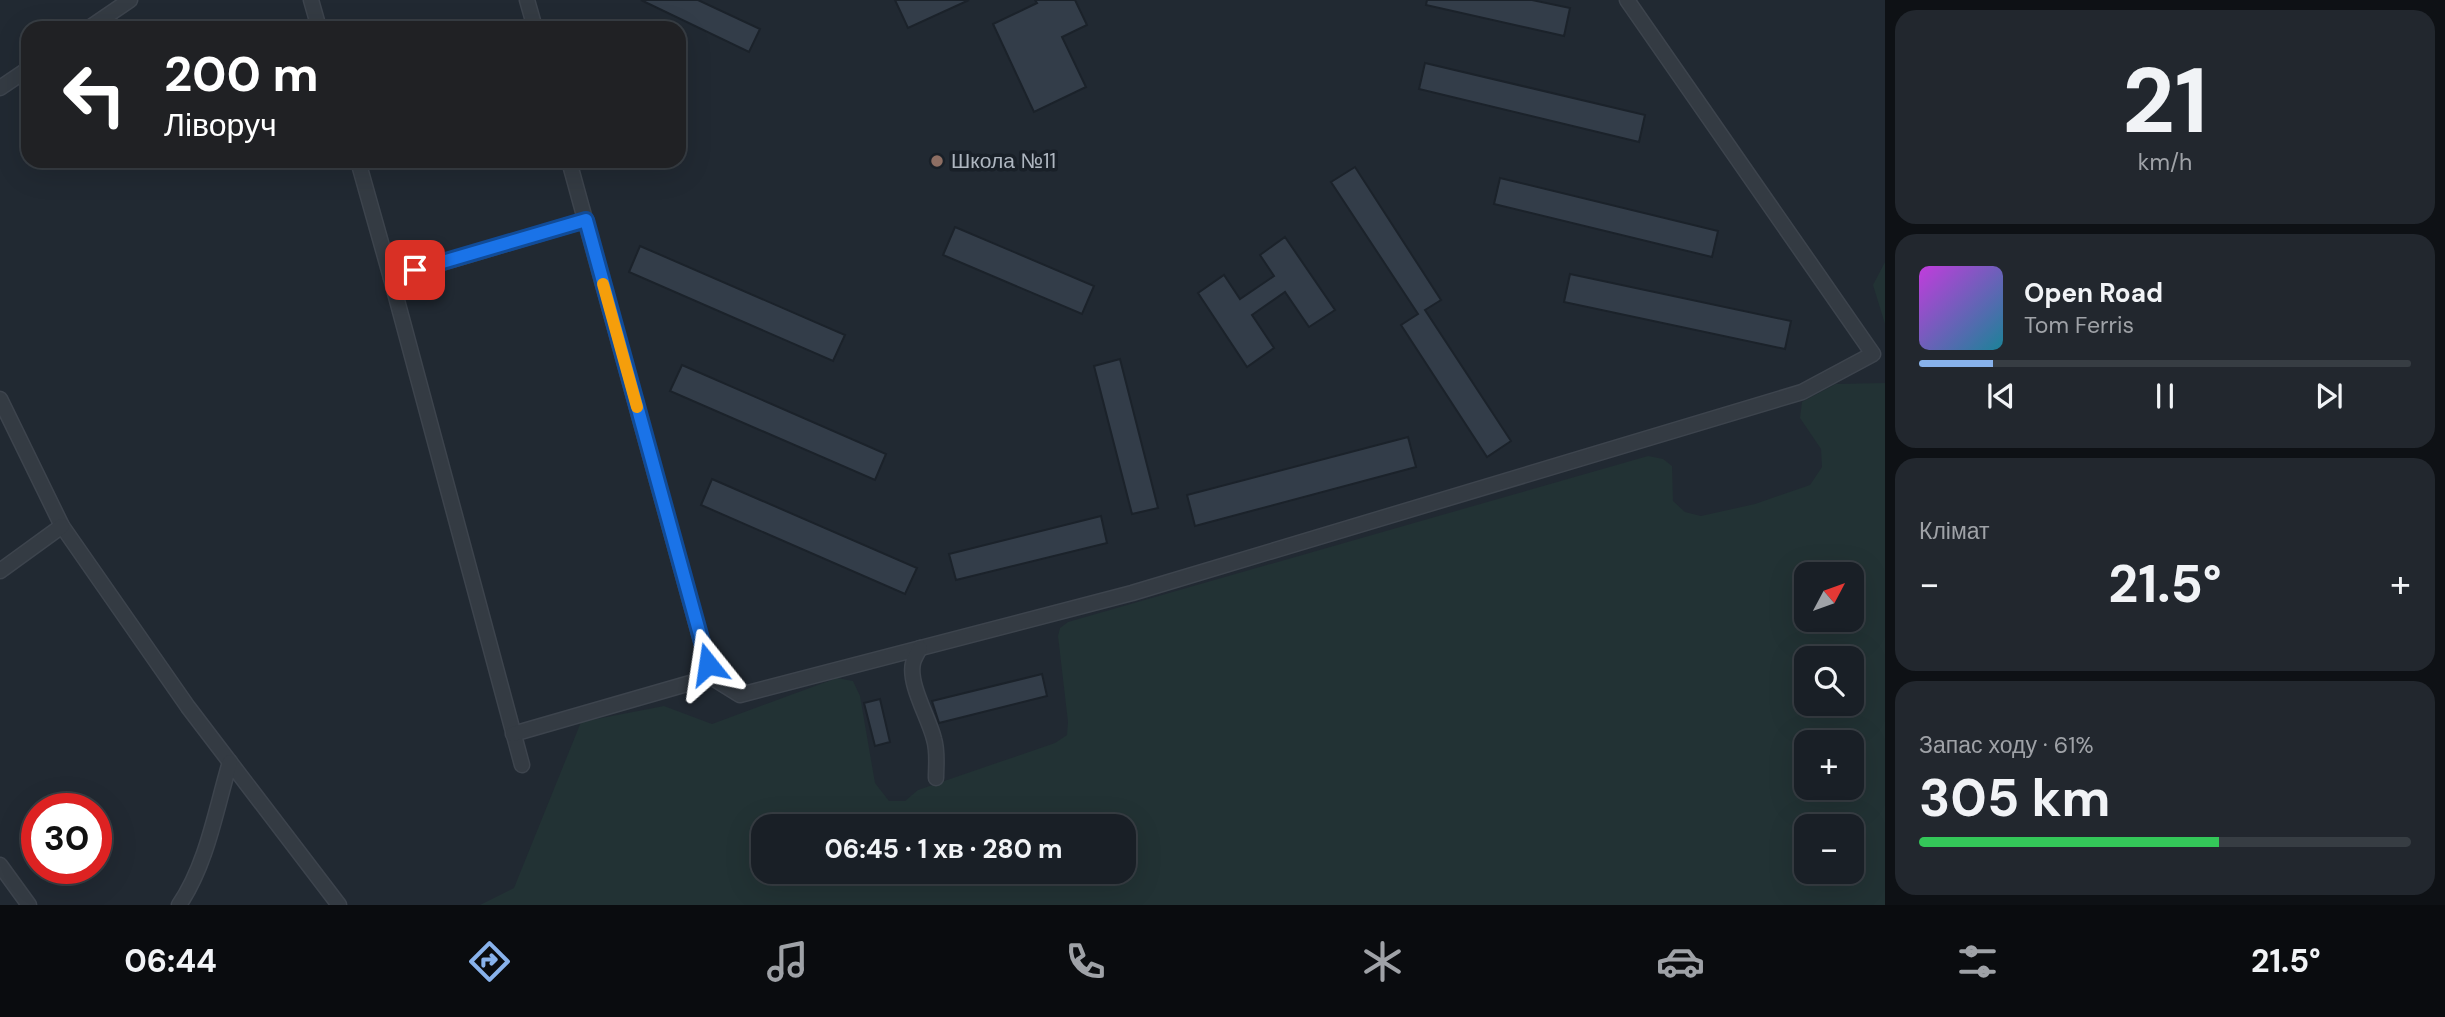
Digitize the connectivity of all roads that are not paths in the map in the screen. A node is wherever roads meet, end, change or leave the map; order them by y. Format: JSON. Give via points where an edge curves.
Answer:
{"nodes":[{"id":1,"x":130,"y":0,"type":"edge"},
{"id":2,"x":311,"y":0,"type":"edge"},
{"id":3,"x":527,"y":0,"type":"edge"},
{"id":4,"x":1627,"y":0,"type":"edge"},
{"id":5,"x":99,"y":21,"type":"edge"},
{"id":6,"x":317,"y":21,"type":"edge"},
{"id":7,"x":533,"y":21,"type":"edge"},
{"id":8,"x":21,"y":74,"type":"edge"},
{"id":9,"x":0,"y":88,"type":"edge"},
{"id":10,"x":360,"y":168,"type":"edge"},
{"id":11,"x":571,"y":168,"type":"edge"},
{"id":12,"x":586,"y":220,"type":"junction"},
{"id":13,"x":391,"y":278,"type":"junction"},
{"id":14,"x":0,"y":399,"type":"edge"},
{"id":15,"x":62,"y":526,"type":"junction"},
{"id":16,"x":0,"y":571,"type":"edge"},
{"id":17,"x":920,"y":648,"type":"junction"},
{"id":18,"x":711,"y":677,"type":"junction"},
{"id":19,"x":513,"y":734,"type":"junction"},
{"id":20,"x":230,"y":762,"type":"junction"},
{"id":21,"x":522,"y":765,"type":"dead end"},
{"id":22,"x":936,"y":778,"type":"dead end"},
{"id":23,"x":0,"y":865,"type":"edge"},
{"id":24,"x":29,"y":905,"type":"edge"},
{"id":25,"x":179,"y":905,"type":"edge"},
{"id":26,"x":339,"y":905,"type":"edge"}],
"edges":[{"from":1,"to":5,"type":"street"},
{"from":2,"to":6,"type":"street"},
{"from":3,"to":7,"type":"street"},
{"from":4,"to":17,"type":"street","via":[[1873,354],[1802,392],[1132,593]]},
{"from":8,"to":9,"type":"street"},
{"from":10,"to":13,"type":"street"},
{"from":11,"to":12,"type":"street"},
{"from":12,"to":13,"type":"street"},
{"from":12,"to":18,"type":"street"},
{"from":13,"to":19,"type":"street"},
{"from":14,"to":15,"type":"street"},
{"from":15,"to":16,"type":"street"},
{"from":15,"to":20,"type":"street"},
{"from":17,"to":18,"type":"street","via":[[740,695]]},
{"from":17,"to":22,"type":"street","via":[[912,672],[934,738]]},
{"from":18,"to":19,"type":"street"},
{"from":19,"to":21,"type":"street"},
{"from":20,"to":25,"type":"street","via":[[208,839]]},
{"from":20,"to":26,"type":"street"},
{"from":23,"to":24,"type":"street"}]}
